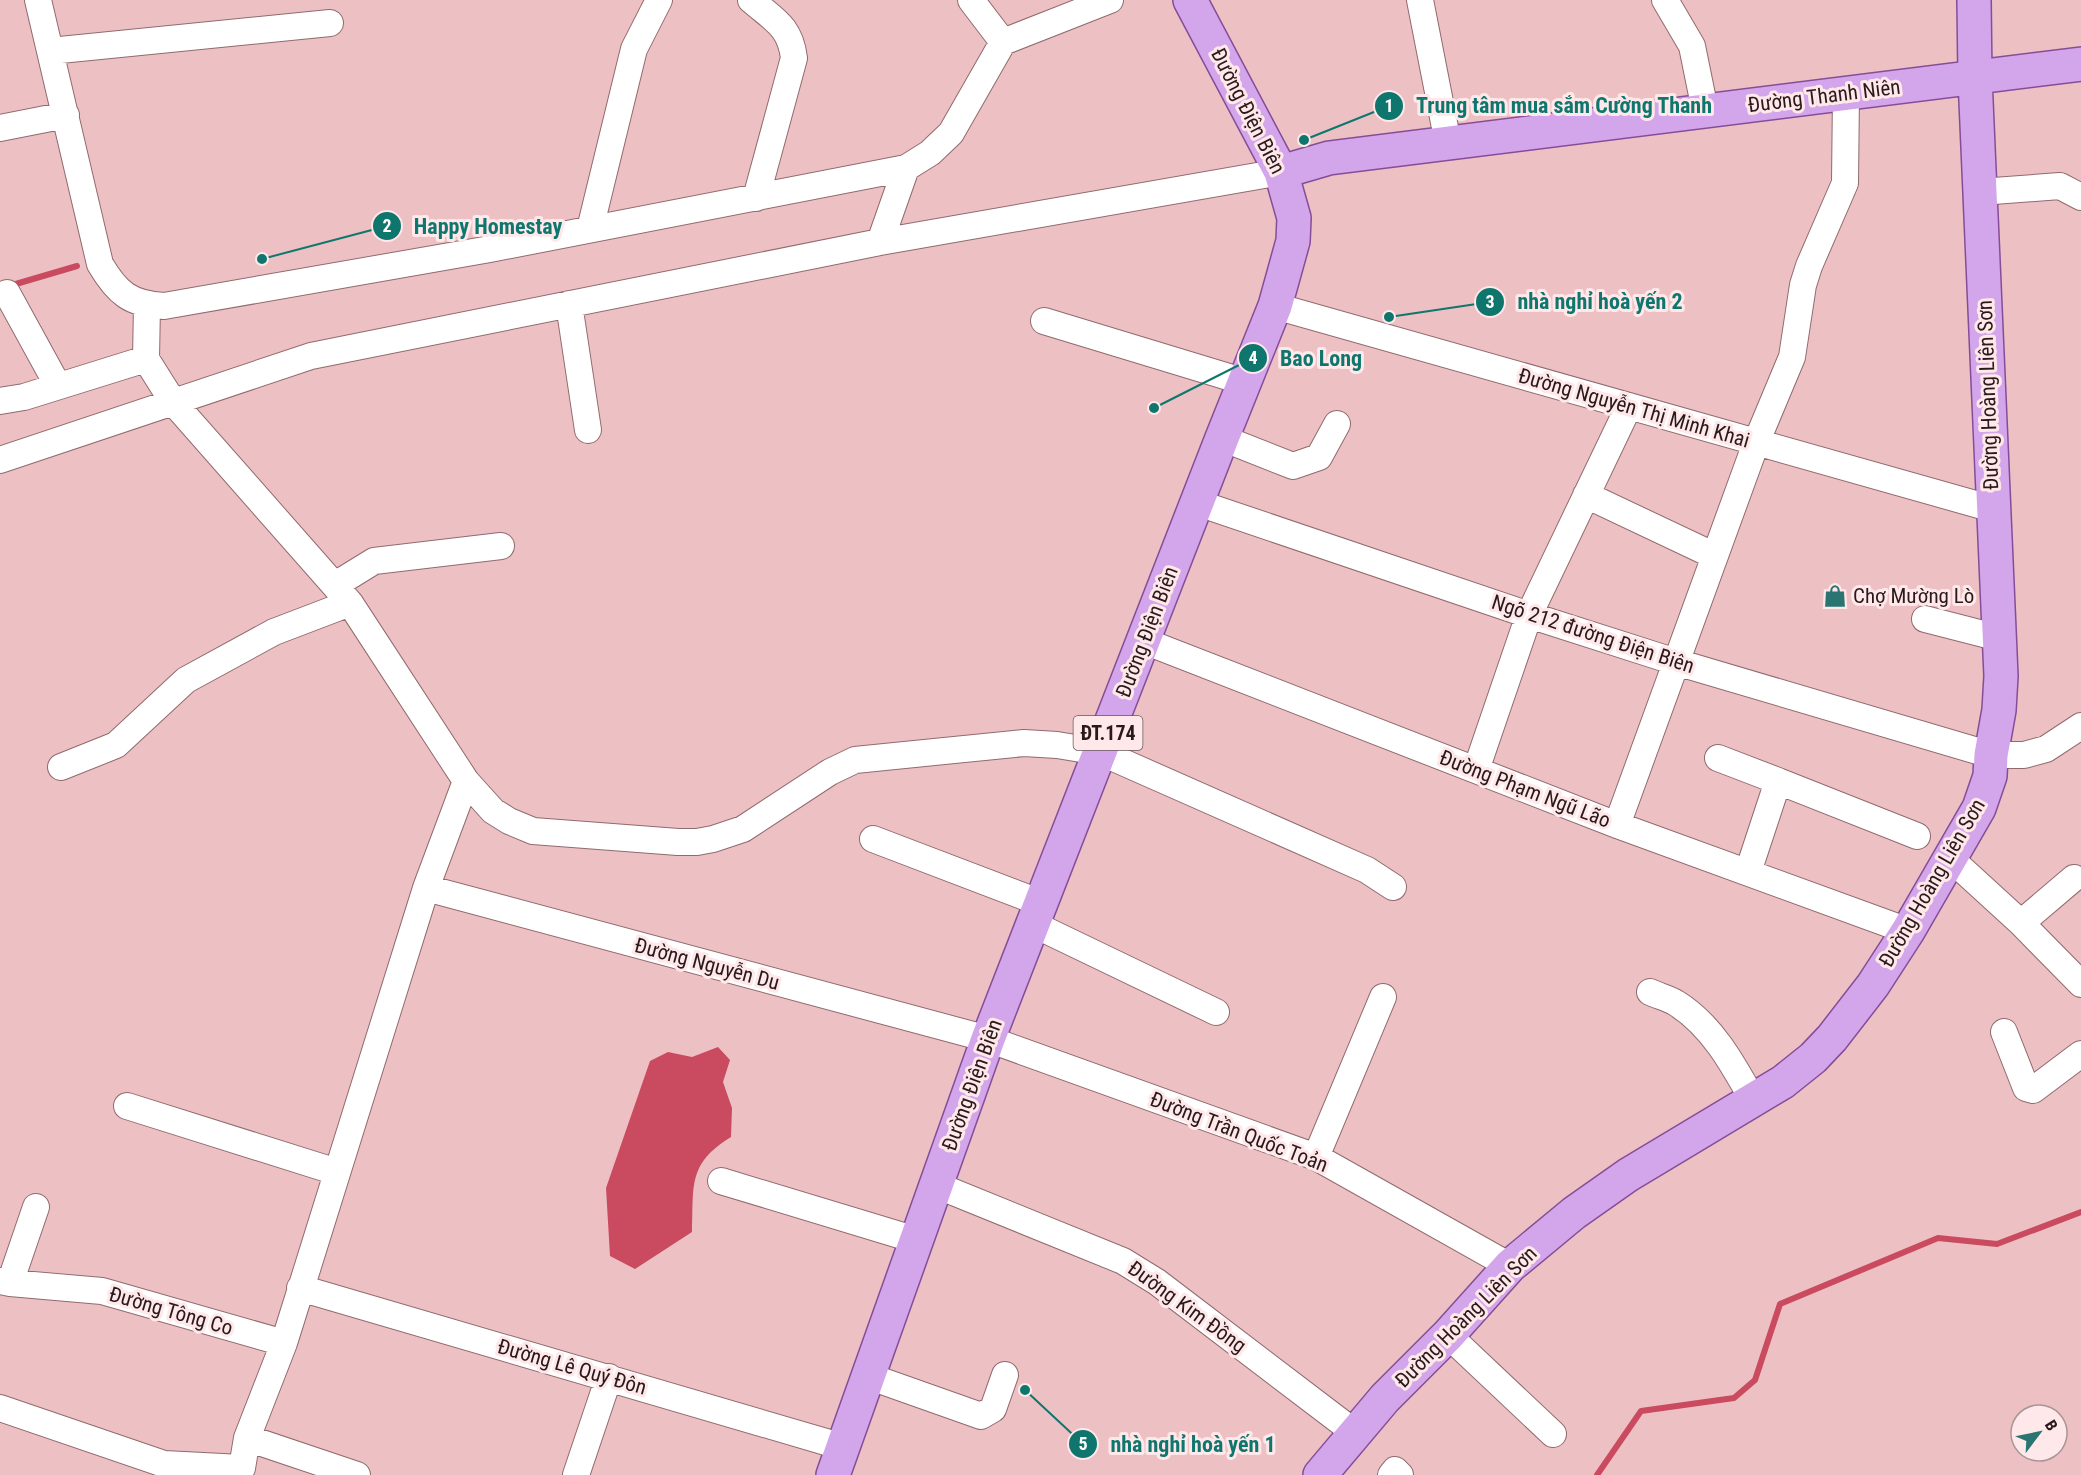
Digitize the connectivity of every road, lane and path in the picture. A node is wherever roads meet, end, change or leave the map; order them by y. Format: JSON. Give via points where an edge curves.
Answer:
{"nodes":[{"id":1,"x":38,"y":0,"type":"edge"},
{"id":2,"x":659,"y":0,"type":"edge"},
{"id":3,"x":751,"y":0,"type":"edge"},
{"id":4,"x":971,"y":0,"type":"edge"},
{"id":5,"x":1110,"y":0,"type":"edge"},
{"id":6,"x":1190,"y":0,"type":"edge"},
{"id":7,"x":1420,"y":0,"type":"edge"},
{"id":8,"x":1665,"y":0,"type":"edge"},
{"id":9,"x":1974,"y":0,"type":"edge"},
{"id":10,"x":330,"y":23,"type":"dead end"},
{"id":11,"x":1003,"y":42,"type":"junction"},
{"id":12,"x":50,"y":51,"type":"junction"},
{"id":13,"x":2081,"y":64,"type":"edge"},
{"id":14,"x":1975,"y":78,"type":"junction"},
{"id":15,"x":1846,"y":93,"type":"junction"},
{"id":16,"x":1705,"y":110,"type":"junction"},
{"id":17,"x":66,"y":115,"type":"junction"},
{"id":18,"x":0,"y":128,"type":"edge"},
{"id":19,"x":1448,"y":142,"type":"junction"},
{"id":20,"x":906,"y":168,"type":"junction"},
{"id":21,"x":1281,"y":171,"type":"junction"},
{"id":22,"x":1980,"y":192,"type":"junction"},
{"id":23,"x":2081,"y":197,"type":"edge"},
{"id":24,"x":756,"y":198,"type":"junction"},
{"id":25,"x":591,"y":229,"type":"junction"},
{"id":26,"x":880,"y":242,"type":"junction"},
{"id":27,"x":7,"y":292,"type":"dead end"},
{"id":28,"x":569,"y":304,"type":"junction"},
{"id":29,"x":147,"y":305,"type":"junction"},
{"id":30,"x":1275,"y":306,"type":"junction"},
{"id":31,"x":1044,"y":321,"type":"dead end"},
{"id":32,"x":146,"y":359,"type":"junction"},
{"id":33,"x":1245,"y":382,"type":"junction"},
{"id":34,"x":58,"y":386,"type":"junction"},
{"id":35,"x":0,"y":402,"type":"edge"},
{"id":36,"x":173,"y":402,"type":"junction"},
{"id":37,"x":1629,"y":406,"type":"junction"},
{"id":38,"x":1337,"y":424,"type":"dead end"},
{"id":39,"x":588,"y":430,"type":"dead end"},
{"id":40,"x":1222,"y":438,"type":"junction"},
{"id":41,"x":1756,"y":443,"type":"junction"},
{"id":42,"x":0,"y":459,"type":"edge"},
{"id":43,"x":1586,"y":495,"type":"junction"},
{"id":44,"x":1198,"y":503,"type":"junction"},
{"id":45,"x":1993,"y":509,"type":"junction"},
{"id":46,"x":501,"y":546,"type":"dead end"},
{"id":47,"x":1715,"y":556,"type":"junction"},
{"id":48,"x":343,"y":594,"type":"junction"},
{"id":49,"x":1529,"y":615,"type":"junction"},
{"id":50,"x":1925,"y":619,"type":"dead end"},
{"id":51,"x":2000,"y":638,"type":"junction"},
{"id":52,"x":1144,"y":641,"type":"junction"},
{"id":53,"x":1676,"y":662,"type":"junction"},
{"id":54,"x":2081,"y":726,"type":"edge"},
{"id":55,"x":1100,"y":752,"type":"junction"},
{"id":56,"x":1991,"y":755,"type":"junction"},
{"id":57,"x":1718,"y":758,"type":"dead end"},
{"id":58,"x":62,"y":767,"type":"dead end"},
{"id":59,"x":1476,"y":770,"type":"junction"},
{"id":60,"x":466,"y":781,"type":"junction"},
{"id":61,"x":1778,"y":781,"type":"junction"},
{"id":62,"x":1617,"y":825,"type":"junction"},
{"id":63,"x":1917,"y":836,"type":"dead end"},
{"id":64,"x":873,"y":839,"type":"dead end"},
{"id":65,"x":1951,"y":859,"type":"junction"},
{"id":66,"x":1748,"y":872,"type":"junction"},
{"id":67,"x":2074,"y":878,"type":"dead end"},
{"id":68,"x":1393,"y":887,"type":"dead end"},
{"id":69,"x":426,"y":888,"type":"junction"},
{"id":70,"x":1037,"y":913,"type":"junction"},
{"id":71,"x":2020,"y":923,"type":"junction"},
{"id":72,"x":1908,"y":931,"type":"junction"},
{"id":73,"x":2080,"y":981,"type":"edge"},
{"id":74,"x":1650,"y":992,"type":"dead end"},
{"id":75,"x":1383,"y":997,"type":"dead end"},
{"id":76,"x":1216,"y":1012,"type":"dead end"},
{"id":77,"x":2004,"y":1032,"type":"dead end"},
{"id":78,"x":988,"y":1039,"type":"junction"},
{"id":79,"x":2081,"y":1054,"type":"edge"},
{"id":80,"x":1754,"y":1102,"type":"junction"},
{"id":81,"x":128,"y":1106,"type":"dead end"},
{"id":82,"x":1316,"y":1157,"type":"junction"},
{"id":83,"x":337,"y":1172,"type":"junction"},
{"id":84,"x":722,"y":1181,"type":"dead end"},
{"id":85,"x":936,"y":1185,"type":"junction"},
{"id":86,"x":36,"y":1207,"type":"dead end"},
{"id":87,"x":916,"y":1240,"type":"junction"},
{"id":88,"x":1510,"y":1266,"type":"junction"},
{"id":89,"x":5,"y":1282,"type":"edge"},
{"id":90,"x":300,"y":1288,"type":"junction"},
{"id":91,"x":1448,"y":1335,"type":"junction"},
{"id":92,"x":284,"y":1343,"type":"junction"},
{"id":93,"x":1005,"y":1375,"type":"dead end"},
{"id":94,"x":868,"y":1376,"type":"junction"},
{"id":95,"x":609,"y":1377,"type":"junction"},
{"id":96,"x":0,"y":1408,"type":"edge"},
{"id":97,"x":1354,"y":1432,"type":"junction"},
{"id":98,"x":1553,"y":1434,"type":"dead end"},
{"id":99,"x":247,"y":1438,"type":"junction"},
{"id":100,"x":838,"y":1461,"type":"edge"},
{"id":101,"x":242,"y":1472,"type":"edge"},
{"id":102,"x":357,"y":1475,"type":"edge"},
{"id":103,"x":576,"y":1475,"type":"edge"},
{"id":104,"x":1320,"y":1475,"type":"edge"},
{"id":105,"x":1391,"y":1475,"type":"edge"},
{"id":106,"x":1400,"y":1475,"type":"edge"}],
"edges":[{"from":1,"to":12,"type":"street"},
{"from":2,"to":25,"type":"street","via":[[634,48]]},
{"from":3,"to":24,"type":"street","via":[[783,28],[791,40],[794,58]]},
{"from":4,"to":11,"type":"street"},
{"from":5,"to":11,"type":"street"},
{"from":6,"to":21,"type":"main road","name":"Đường Điện Biên","number":"ĐT.174"},
{"from":7,"to":19,"type":"street"},
{"from":8,"to":16,"type":"street","via":[[1692,46]]},
{"from":9,"to":14,"type":"main road","name":"Đường Hoàng Liên Sơn"},
{"from":10,"to":12,"type":"street"},
{"from":11,"to":20,"type":"street","via":[[951,133]]},
{"from":12,"to":17,"type":"street"},
{"from":13,"to":14,"type":"main road","name":"Đường Thanh Niên"},
{"from":14,"to":15,"type":"main road","name":"Đường Thanh Niên"},
{"from":14,"to":22,"type":"main road","name":"Đường Hoàng Liên Sơn"},
{"from":15,"to":16,"type":"main road","name":"Đường Thanh Niên"},
{"from":15,"to":41,"type":"street","via":[[1845,183],[1809,266],[1792,357]]},
{"from":16,"to":19,"type":"main road","name":"Đường Thanh Niên"},
{"from":17,"to":18,"type":"street"},
{"from":17,"to":29,"type":"street","via":[[100,264],[125,297]]},
{"from":19,"to":21,"type":"main road","name":"Đường Thanh Niên","via":[[1329,158]]},
{"from":20,"to":24,"type":"street"},
{"from":20,"to":26,"type":"street"},
{"from":21,"to":26,"type":"street"},
{"from":21,"to":30,"type":"main road","name":"Đường Điện Biên","number":"ĐT.174","via":[[1294,218],[1293,241]]},
{"from":22,"to":23,"type":"street","via":[[2060,186]]},
{"from":22,"to":45,"type":"main road","name":"Đường Hoàng Liên Sơn"},
{"from":24,"to":25,"type":"street"},
{"from":25,"to":29,"type":"street","via":[[164,306]]},
{"from":26,"to":28,"type":"street"},
{"from":27,"to":34,"type":"street"},
{"from":28,"to":36,"type":"street","via":[[310,356]]},
{"from":28,"to":39,"type":"street"},
{"from":29,"to":32,"type":"street"},
{"from":30,"to":33,"type":"main road","name":"Đường Điện Biên","number":"ĐT.174"},
{"from":30,"to":37,"type":"street","name":"Đường Nguyễn Thị Minh Khai"},
{"from":31,"to":33,"type":"street"},
{"from":32,"to":34,"type":"street"},
{"from":32,"to":36,"type":"street"},
{"from":33,"to":40,"type":"main road","name":"Đường Điện Biên","number":"ĐT.174"},
{"from":34,"to":35,"type":"street"},
{"from":36,"to":42,"type":"street"},
{"from":36,"to":48,"type":"street"},
{"from":37,"to":41,"type":"street","name":"Đường Nguyễn Thị Minh Khai"},
{"from":37,"to":43,"type":"street"},
{"from":38,"to":40,"type":"street","via":[[1319,457],[1293,466]]},
{"from":40,"to":44,"type":"main road","name":"Đường Điện Biên","number":"ĐT.174"},
{"from":41,"to":45,"type":"street","name":"Đường Nguyễn Thị Minh Khai"},
{"from":41,"to":47,"type":"street"},
{"from":43,"to":47,"type":"street"},
{"from":43,"to":49,"type":"street"},
{"from":44,"to":49,"type":"street","name":"Ngõ 212 đường Điện Biên"},
{"from":44,"to":52,"type":"main road","name":"Đường Điện Biên","number":"ĐT.174"},
{"from":45,"to":51,"type":"main road","name":"Đường Hoàng Liên Sơn"},
{"from":46,"to":48,"type":"street","via":[[374,561]]},
{"from":47,"to":53,"type":"street"},
{"from":48,"to":58,"type":"street","via":[[186,680],[116,745]]},
{"from":48,"to":60,"type":"street"},
{"from":49,"to":53,"type":"street","name":"Ngõ 212 đường Điện Biên"},
{"from":49,"to":59,"type":"street"},
{"from":50,"to":51,"type":"street"},
{"from":51,"to":56,"type":"main road","name":"Đường Hoàng Liên Sơn","via":[[1999,710]]},
{"from":52,"to":55,"type":"main road","name":"Đường Điện Biên","number":"ĐT.174"},
{"from":52,"to":59,"type":"street","name":"Đường Phạm Ngũ Lão"},
{"from":53,"to":56,"type":"street","name":"Ngõ 212 đường Điện Biên"},
{"from":53,"to":62,"type":"street"},
{"from":54,"to":56,"type":"street","name":"Ngõ 212 đường Điện Biên","via":[[2046,749],[2024,755]]},
{"from":55,"to":60,"type":"street","via":[[1024,743],[866,758],[830,772],[743,829],[697,842],[533,831],[493,811]]},
{"from":55,"to":68,"type":"street","via":[[1367,870]]},
{"from":55,"to":70,"type":"main road","name":"Đường Điện Biên","number":"ĐT.174"},
{"from":56,"to":65,"type":"main road","name":"Đường Hoàng Liên Sơn","via":[[1990,777],[1979,808]]},
{"from":57,"to":61,"type":"street"},
{"from":59,"to":62,"type":"street","name":"Đường Phạm Ngũ Lão"},
{"from":60,"to":69,"type":"street"},
{"from":61,"to":63,"type":"street"},
{"from":61,"to":66,"type":"street"},
{"from":62,"to":66,"type":"street","name":"Đường Phạm Ngũ Lão"},
{"from":64,"to":70,"type":"street"},
{"from":65,"to":71,"type":"street"},
{"from":65,"to":72,"type":"main road","name":"Đường Hoàng Liên Sơn"},
{"from":66,"to":72,"type":"street","name":"Đường Phạm Ngũ Lão"},
{"from":67,"to":71,"type":"street"},
{"from":69,"to":78,"type":"street","name":"Đường Nguyễn Du"},
{"from":69,"to":83,"type":"street"},
{"from":70,"to":76,"type":"street"},
{"from":70,"to":78,"type":"main road","name":"Đường Điện Biên","number":"ĐT.174"},
{"from":71,"to":73,"type":"street"},
{"from":72,"to":80,"type":"main road","name":"Đường Hoàng Liên Sơn","via":[[1873,985],[1813,1058]]},
{"from":74,"to":80,"type":"street","via":[[1675,1002],[1694,1017],[1717,1043]]},
{"from":75,"to":82,"type":"street"},
{"from":77,"to":79,"type":"street","via":[[2026,1088],[2033,1090]]},
{"from":78,"to":82,"type":"street","name":"Đường Trần Quốc Toản"},
{"from":78,"to":85,"type":"main road","name":"Đường Điện Biên","number":"ĐT.174"},
{"from":80,"to":88,"type":"main road","name":"Đường Hoàng Liên Sơn","via":[[1628,1175]]},
{"from":81,"to":83,"type":"street"},
{"from":82,"to":88,"type":"street","name":"Đường Trần Quốc Toản"},
{"from":83,"to":90,"type":"street"},
{"from":84,"to":87,"type":"street"},
{"from":85,"to":87,"type":"main road","name":"Đường Điện Biên","number":"ĐT.174"},
{"from":85,"to":97,"type":"street","name":"Đường Kim Đồng","via":[[1123,1261],[1157,1282]]},
{"from":86,"to":89,"type":"street"},
{"from":87,"to":94,"type":"main road","name":"Đường Điện Biên","number":"ĐT.174"},
{"from":88,"to":91,"type":"main road","name":"Đường Hoàng Liên Sơn"},
{"from":89,"to":92,"type":"street","name":"Đường Tông Co","via":[[102,1291]]},
{"from":90,"to":92,"type":"street"},
{"from":90,"to":95,"type":"street","name":"Đường Lê Quý Đôn"},
{"from":91,"to":97,"type":"main road","name":"Đường Hoàng Liên Sơn"},
{"from":91,"to":98,"type":"street"},
{"from":92,"to":99,"type":"street"},
{"from":93,"to":94,"type":"street","via":[[993,1409],[981,1416]]},
{"from":94,"to":100,"type":"main road","name":"Đường Điện Biên","number":"ĐT.174"},
{"from":95,"to":100,"type":"street","name":"Đường Lê Quý Đôn"},
{"from":95,"to":103,"type":"street"},
{"from":96,"to":101,"type":"street","via":[[164,1464]]},
{"from":97,"to":104,"type":"main road","name":"Đường Hoàng Liên Sơn"},
{"from":99,"to":101,"type":"street"},
{"from":99,"to":102,"type":"street"},
{"from":105,"to":106,"type":"street","via":[[1395,1470]]}]}
